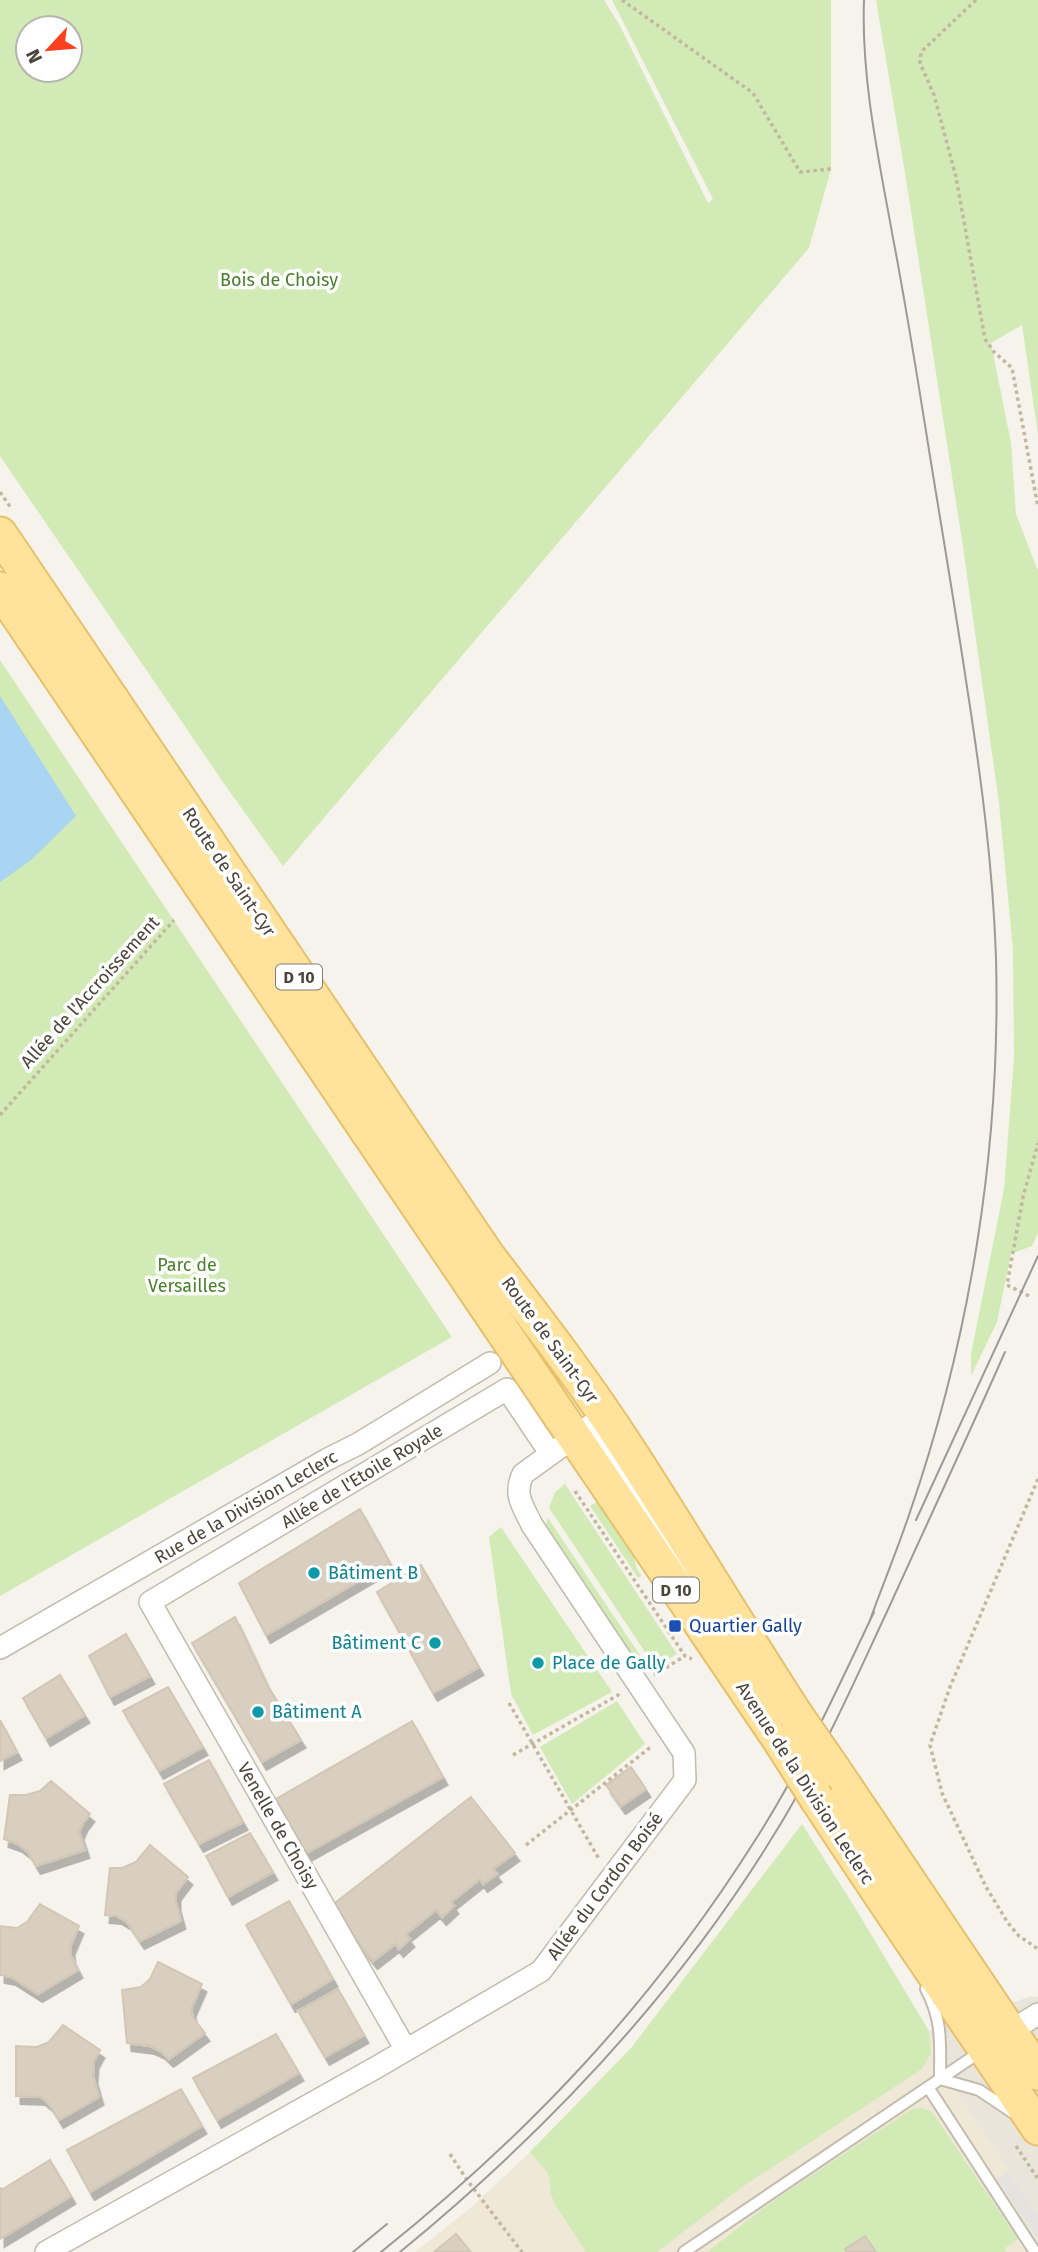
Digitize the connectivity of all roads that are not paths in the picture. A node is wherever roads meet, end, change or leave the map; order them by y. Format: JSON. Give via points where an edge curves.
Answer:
{"nodes":[{"id":1,"x":0,"y":534,"type":"edge"},
{"id":2,"x":0,"y":589,"type":"edge"},
{"id":3,"x":490,"y":1363,"type":"dead end"},
{"id":4,"x":579,"y":1433,"type":"junction"},
{"id":5,"x":150,"y":1602,"type":"joint"},
{"id":6,"x":0,"y":1648,"type":"edge"},
{"id":7,"x":788,"y":1729,"type":"junction"},
{"id":8,"x":883,"y":1901,"type":"junction"},
{"id":9,"x":909,"y":1957,"type":"dead end"},
{"id":10,"x":920,"y":1979,"type":"dead end"},
{"id":11,"x":1038,"y":2014,"type":"edge"},
{"id":12,"x":998,"y":2040,"type":"junction"},
{"id":13,"x":406,"y":2050,"type":"junction"},
{"id":14,"x":1038,"y":2073,"type":"edge"},
{"id":15,"x":940,"y":2079,"type":"junction"},
{"id":16,"x":928,"y":2087,"type":"junction"},
{"id":17,"x":1038,"y":2128,"type":"edge"},
{"id":18,"x":1038,"y":2134,"type":"edge"},
{"id":19,"x":46,"y":2252,"type":"edge"},
{"id":20,"x":684,"y":2252,"type":"edge"},
{"id":21,"x":1035,"y":2252,"type":"edge"}],
"edges":[{"from":1,"to":4,"type":"main road","name":"Route de Saint-Cyr","number":"D 10","via":[[488,1255],[561,1352]]},
{"from":2,"to":4,"type":"main road","name":"Route de Saint-Cyr","number":"D 10"},
{"from":3,"to":6,"type":"street","name":"Rue de la Division Leclerc","via":[[358,1444]]},
{"from":4,"to":5,"type":"street","name":"Allée de l'Etoile Royale","via":[[507,1389]]},
{"from":4,"to":7,"type":"main road","name":"Avenue de la Division Leclerc","number":"D 10"},
{"from":4,"to":7,"type":"main road","name":"Avenue de la Division Leclerc","number":"D 10","via":[[628,1448],[732,1617]]},
{"from":4,"to":13,"type":"street","name":"Allée du Cordon Boisé","via":[[523,1474],[518,1485],[520,1501],[684,1753],[685,1780],[541,1971]]},
{"from":5,"to":13,"type":"street","name":"Venelle de Choisy"},
{"from":7,"to":8,"type":"main road","name":"Avenue de la Division Leclerc","number":"D 10","bridge":true,"via":[[817,1799]]},
{"from":7,"to":12,"type":"main road","name":"Avenue de la Division Leclerc","number":"D 10","bridge":true,"via":[[834,1770]]},
{"from":8,"to":9,"type":"lane"},
{"from":8,"to":12,"type":"main road","name":"Avenue de la Division Leclerc","number":"D 10"},
{"from":10,"to":15,"type":"lane","via":[[937,2012]]},
{"from":11,"to":12,"type":"street"},
{"from":12,"to":14,"type":"main road","name":"Avenue de la Division Leclerc","number":"D 10"},
{"from":12,"to":15,"type":"lane"},
{"from":12,"to":17,"type":"main road","name":"Avenue de la Division Leclerc","number":"D 10"},
{"from":13,"to":19,"type":"street","name":"Allée du Cordon Boisé"},
{"from":15,"to":16,"type":"lane"},
{"from":15,"to":18,"type":"lane","via":[[979,2090]]},
{"from":16,"to":20,"type":"lane"},
{"from":16,"to":21,"type":"lane"}]}
